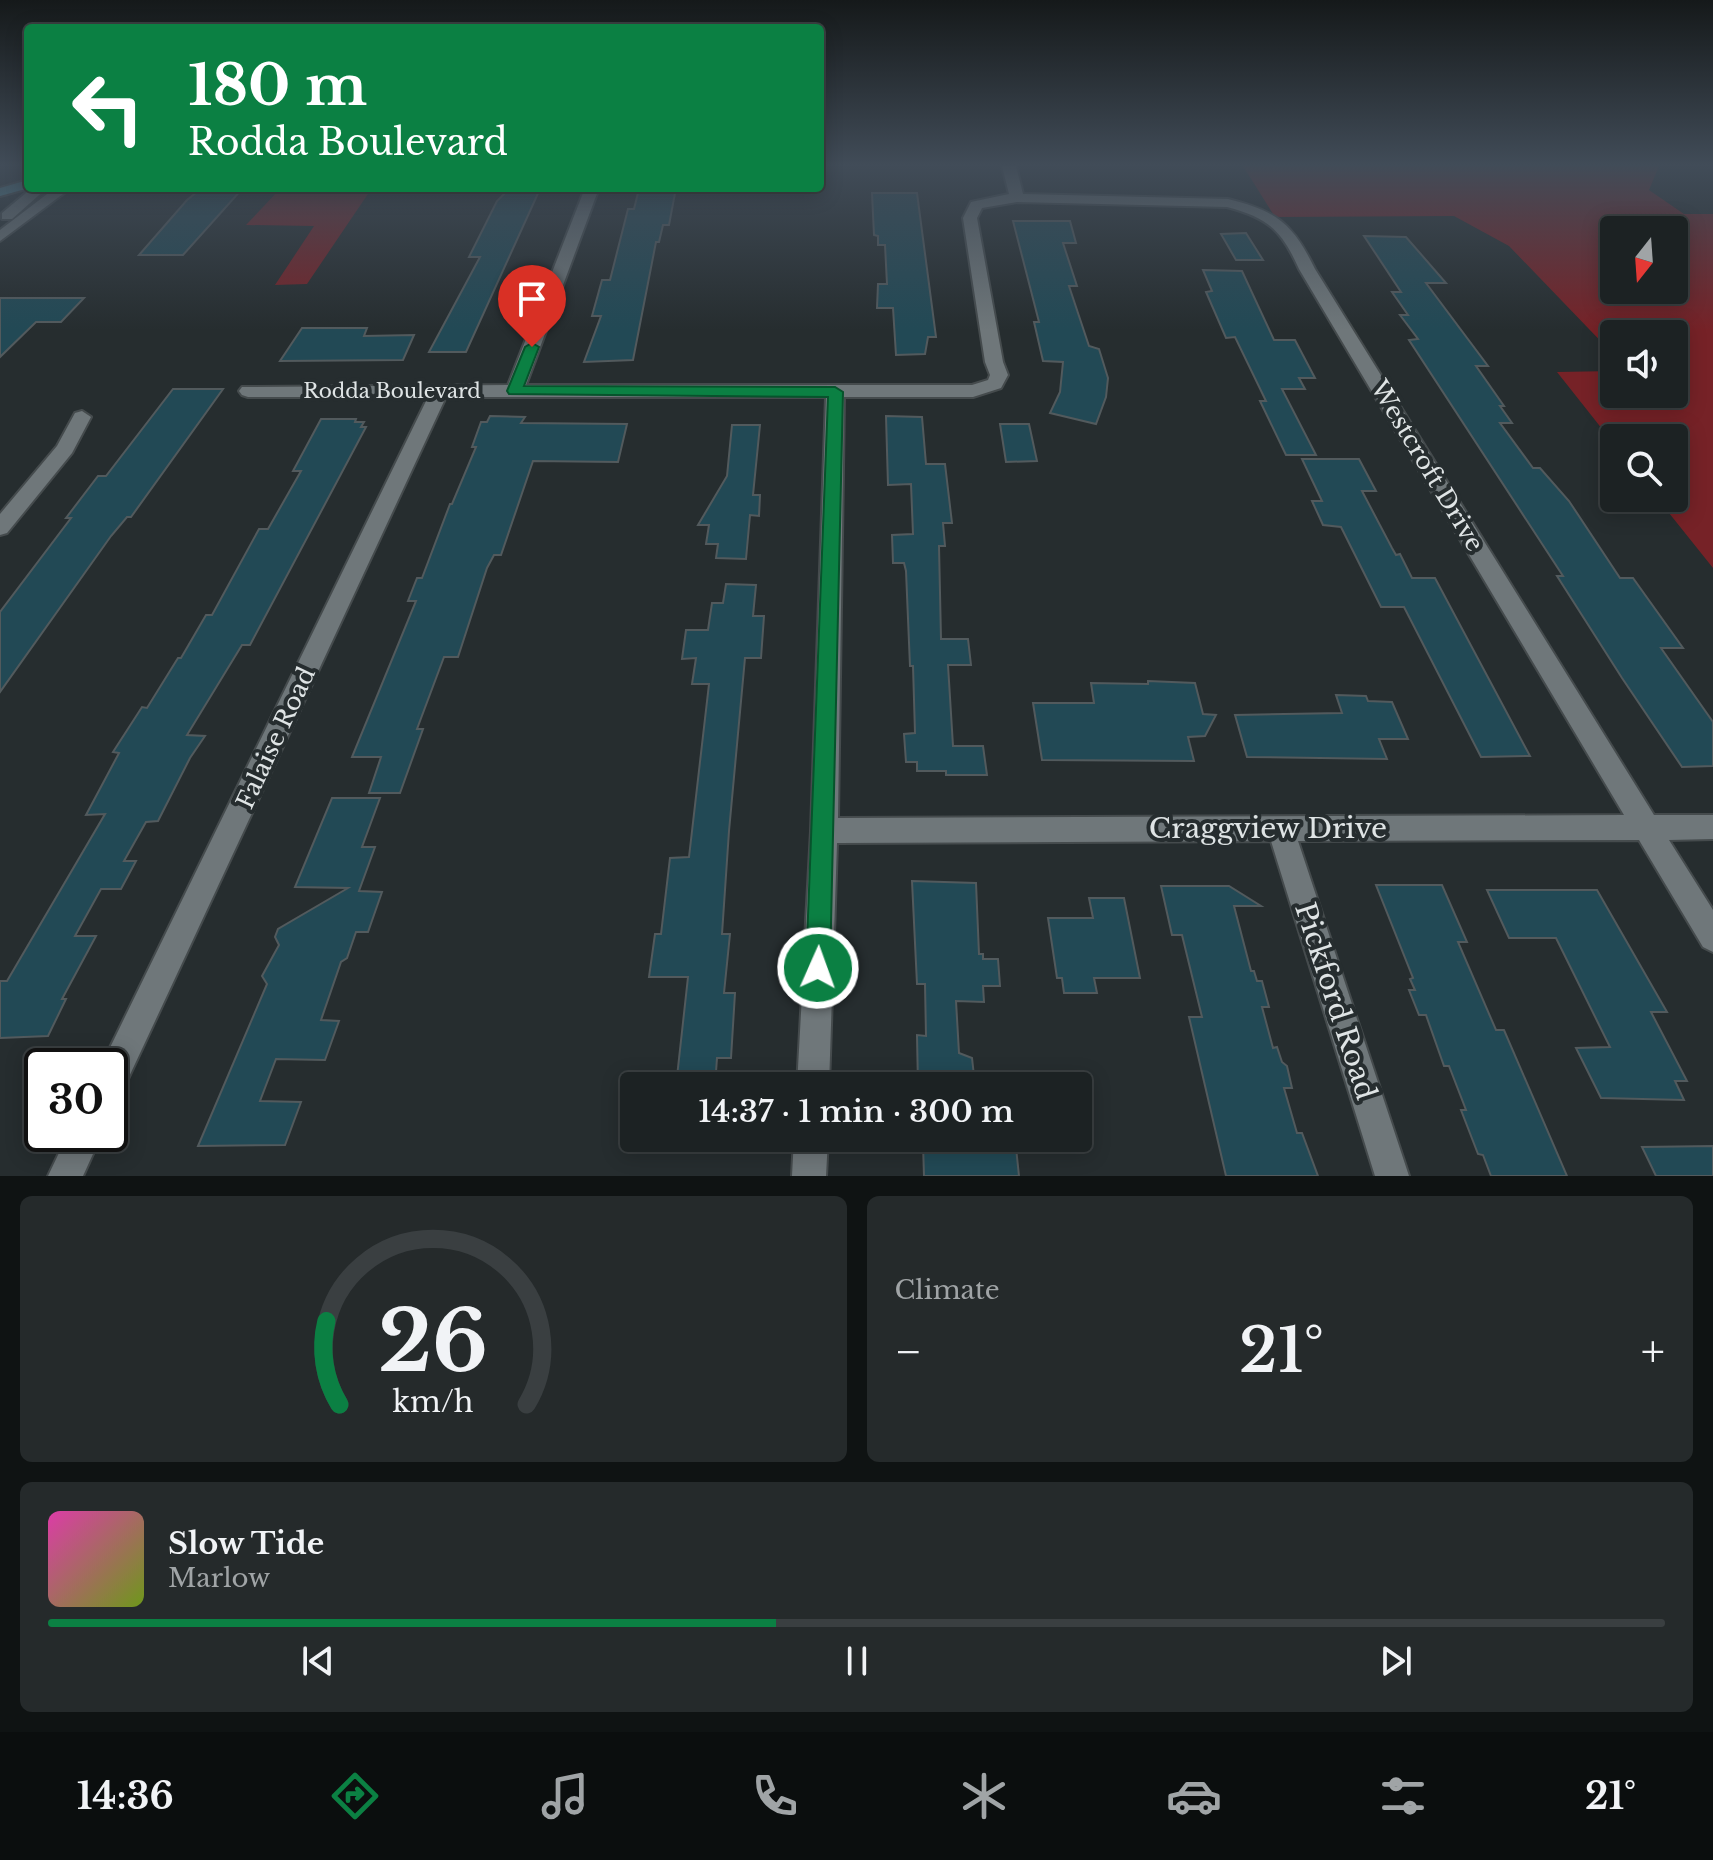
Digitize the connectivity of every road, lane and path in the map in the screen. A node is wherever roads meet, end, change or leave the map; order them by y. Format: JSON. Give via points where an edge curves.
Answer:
{"nodes":[{"id":1,"x":21,"y":221,"type":"edge"},
{"id":2,"x":580,"y":221,"type":"edge"},
{"id":3,"x":970,"y":221,"type":"edge"},
{"id":4,"x":1273,"y":221,"type":"edge"},
{"id":5,"x":0,"y":237,"type":"edge"},
{"id":6,"x":248,"y":391,"type":"dead end"},
{"id":7,"x":515,"y":391,"type":"junction"},
{"id":8,"x":439,"y":392,"type":"junction"},
{"id":9,"x":835,"y":392,"type":"junction"},
{"id":10,"x":82,"y":417,"type":"dead end"},
{"id":11,"x":0,"y":528,"type":"edge"},
{"id":12,"x":1280,"y":827,"type":"junction"},
{"id":13,"x":1713,"y":827,"type":"edge"},
{"id":14,"x":1648,"y":828,"type":"junction"},
{"id":15,"x":824,"y":831,"type":"junction"},
{"id":16,"x":1713,"y":937,"type":"edge"},
{"id":17,"x":127,"y":1048,"type":"edge"},
{"id":18,"x":814,"y":1072,"type":"edge"},
{"id":19,"x":76,"y":1152,"type":"edge"},
{"id":20,"x":810,"y":1152,"type":"edge"},
{"id":21,"x":65,"y":1176,"type":"edge"},
{"id":22,"x":809,"y":1176,"type":"edge"},
{"id":23,"x":1392,"y":1176,"type":"edge"}],
"edges":[{"from":1,"to":5,"type":"street"},
{"from":2,"to":7,"type":"street"},
{"from":3,"to":9,"type":"street","name":"Rodda Boulevard","via":[[999,375],[995,384],[973,391]]},
{"from":4,"to":14,"type":"street","name":"Westcroft Drive","via":[[1294,241]]},
{"from":6,"to":8,"type":"street","name":"Rodda Boulevard"},
{"from":7,"to":8,"type":"street","name":"Rodda Boulevard"},
{"from":7,"to":9,"type":"street","name":"Rodda Boulevard"},
{"from":8,"to":17,"type":"street","name":"Falaise Road"},
{"from":9,"to":15,"type":"street"},
{"from":10,"to":11,"type":"street","via":[[65,449]]},
{"from":12,"to":14,"type":"street","name":"Craggview Drive"},
{"from":12,"to":15,"type":"street","name":"Craggview Drive"},
{"from":12,"to":23,"type":"street","name":"Pickford Road"},
{"from":13,"to":14,"type":"street","name":"Craggview Drive"},
{"from":14,"to":16,"type":"street","name":"Westcroft Drive"},
{"from":15,"to":18,"type":"street"},
{"from":19,"to":21,"type":"street"},
{"from":20,"to":22,"type":"street"}]}
